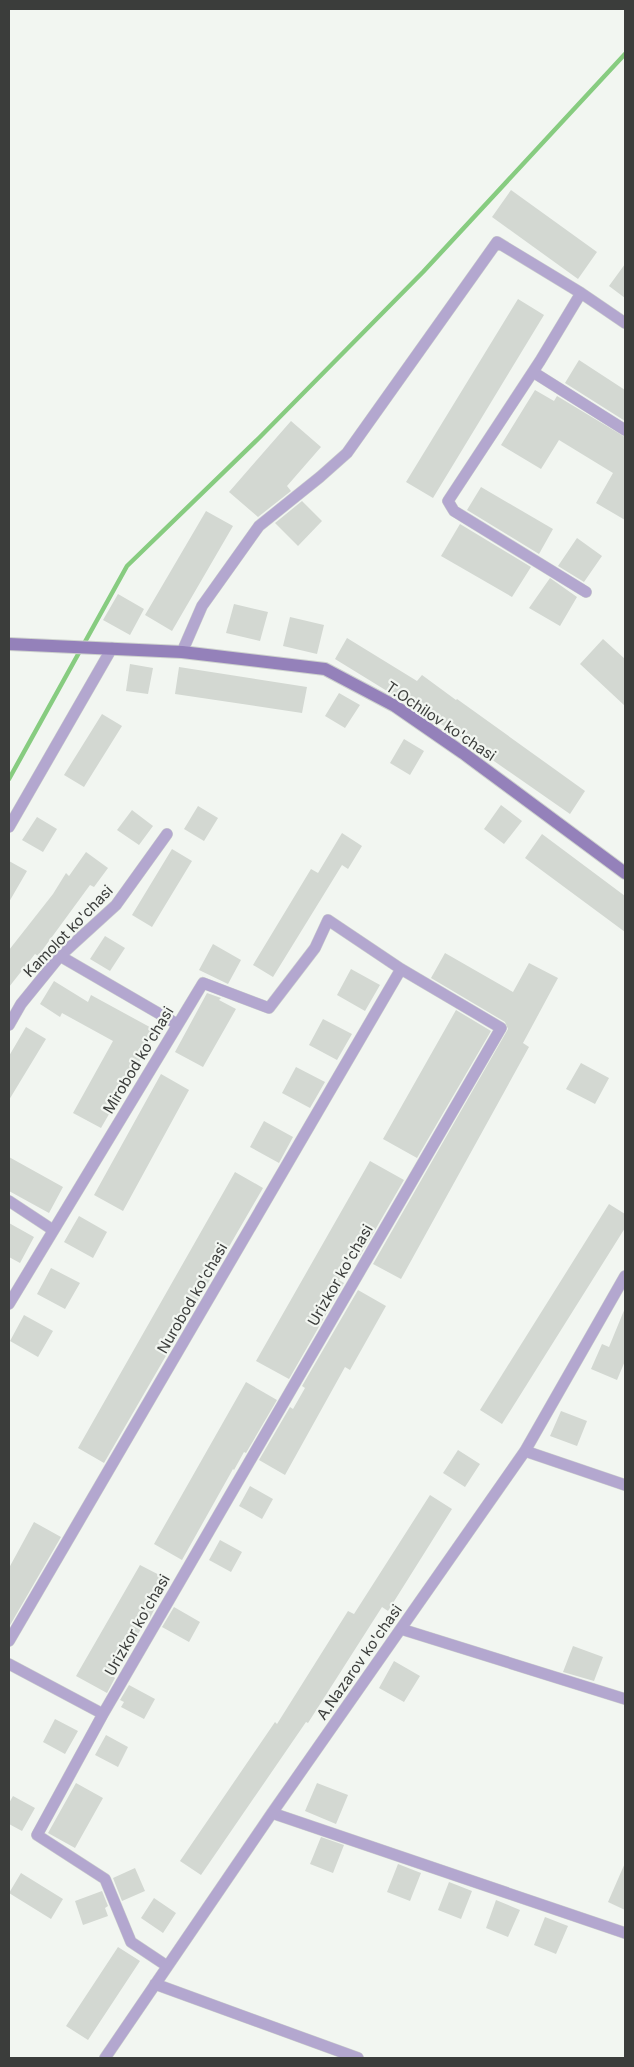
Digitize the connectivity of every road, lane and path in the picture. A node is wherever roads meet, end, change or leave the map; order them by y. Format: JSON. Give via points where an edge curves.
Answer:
{"nodes":[{"id":1,"x":581,"y":293,"type":"junction"},
{"id":2,"x":625,"y":323,"type":"edge"},
{"id":3,"x":533,"y":372,"type":"junction"},
{"id":4,"x":625,"y":430,"type":"edge"},
{"id":5,"x":586,"y":592,"type":"dead end"},
{"id":6,"x":9,"y":644,"type":"edge"},
{"id":7,"x":112,"y":648,"type":"junction"},
{"id":8,"x":182,"y":652,"type":"junction"},
{"id":9,"x":9,"y":827,"type":"edge"},
{"id":10,"x":167,"y":834,"type":"dead end"},
{"id":11,"x":625,"y":873,"type":"edge"},
{"id":12,"x":328,"y":920,"type":"joint"},
{"id":13,"x":60,"y":956,"type":"junction"},
{"id":14,"x":402,"y":969,"type":"junction"},
{"id":15,"x":9,"y":1024,"type":"edge"},
{"id":16,"x":177,"y":1024,"type":"junction"},
{"id":17,"x":9,"y":1201,"type":"edge"},
{"id":18,"x":53,"y":1230,"type":"junction"},
{"id":19,"x":625,"y":1276,"type":"edge"},
{"id":20,"x":9,"y":1304,"type":"edge"},
{"id":21,"x":525,"y":1451,"type":"junction"},
{"id":22,"x":625,"y":1485,"type":"edge"},
{"id":23,"x":401,"y":1629,"type":"junction"},
{"id":24,"x":9,"y":1641,"type":"edge"},
{"id":25,"x":9,"y":1664,"type":"edge"},
{"id":26,"x":625,"y":1699,"type":"edge"},
{"id":27,"x":103,"y":1714,"type":"junction"},
{"id":28,"x":272,"y":1813,"type":"junction"},
{"id":29,"x":625,"y":1933,"type":"edge"},
{"id":30,"x":167,"y":1966,"type":"junction"},
{"id":31,"x":155,"y":1984,"type":"junction"},
{"id":32,"x":105,"y":2058,"type":"edge"},
{"id":33,"x":358,"y":2058,"type":"edge"}],
"edges":[{"from":1,"to":2,"type":"street"},
{"from":1,"to":3,"type":"street"},
{"from":1,"to":8,"type":"street","via":[[497,242],[346,453],[259,526],[202,606]]},
{"from":3,"to":4,"type":"street"},
{"from":3,"to":5,"type":"street","via":[[448,502],[454,511]]},
{"from":6,"to":7,"type":"main road","name":"T.Ochilov ko'chasi"},
{"from":7,"to":8,"type":"main road","name":"T.Ochilov ko'chasi"},
{"from":7,"to":9,"type":"street"},
{"from":8,"to":11,"type":"main road","name":"T.Ochilov ko'chasi","via":[[325,669],[394,706],[463,752]]},
{"from":10,"to":13,"type":"street","name":"Kamolot ko'chasi","via":[[116,905]]},
{"from":12,"to":14,"type":"street","name":"Urizkor ko'chasi"},
{"from":12,"to":16,"type":"street","name":"Mirobod ko'chasi","via":[[315,948],[269,1008],[203,983]]},
{"from":13,"to":15,"type":"street","name":"Kamolot ko'chasi"},
{"from":13,"to":16,"type":"street"},
{"from":14,"to":24,"type":"street","name":"Nurobod ko'chasi"},
{"from":14,"to":27,"type":"street","name":"Urizkor ko'chasi","via":[[501,1028]]},
{"from":16,"to":18,"type":"street","name":"Mirobod ko'chasi"},
{"from":17,"to":18,"type":"street"},
{"from":18,"to":20,"type":"street","name":"Mirobod ko'chasi"},
{"from":19,"to":21,"type":"street","name":"A.Nazarov ko'chasi"},
{"from":21,"to":22,"type":"street"},
{"from":21,"to":23,"type":"street","name":"A.Nazarov ko'chasi"},
{"from":23,"to":26,"type":"street"},
{"from":23,"to":28,"type":"street","name":"A.Nazarov ko'chasi"},
{"from":25,"to":27,"type":"street"},
{"from":27,"to":30,"type":"street","via":[[37,1835],[105,1878],[131,1942]]},
{"from":28,"to":29,"type":"street"},
{"from":28,"to":30,"type":"street","name":"A.Nazarov ko'chasi"},
{"from":30,"to":31,"type":"street","name":"A.Nazarov ko'chasi"},
{"from":31,"to":32,"type":"street","name":"A.Nazarov ko'chasi"},
{"from":31,"to":33,"type":"street"}]}
